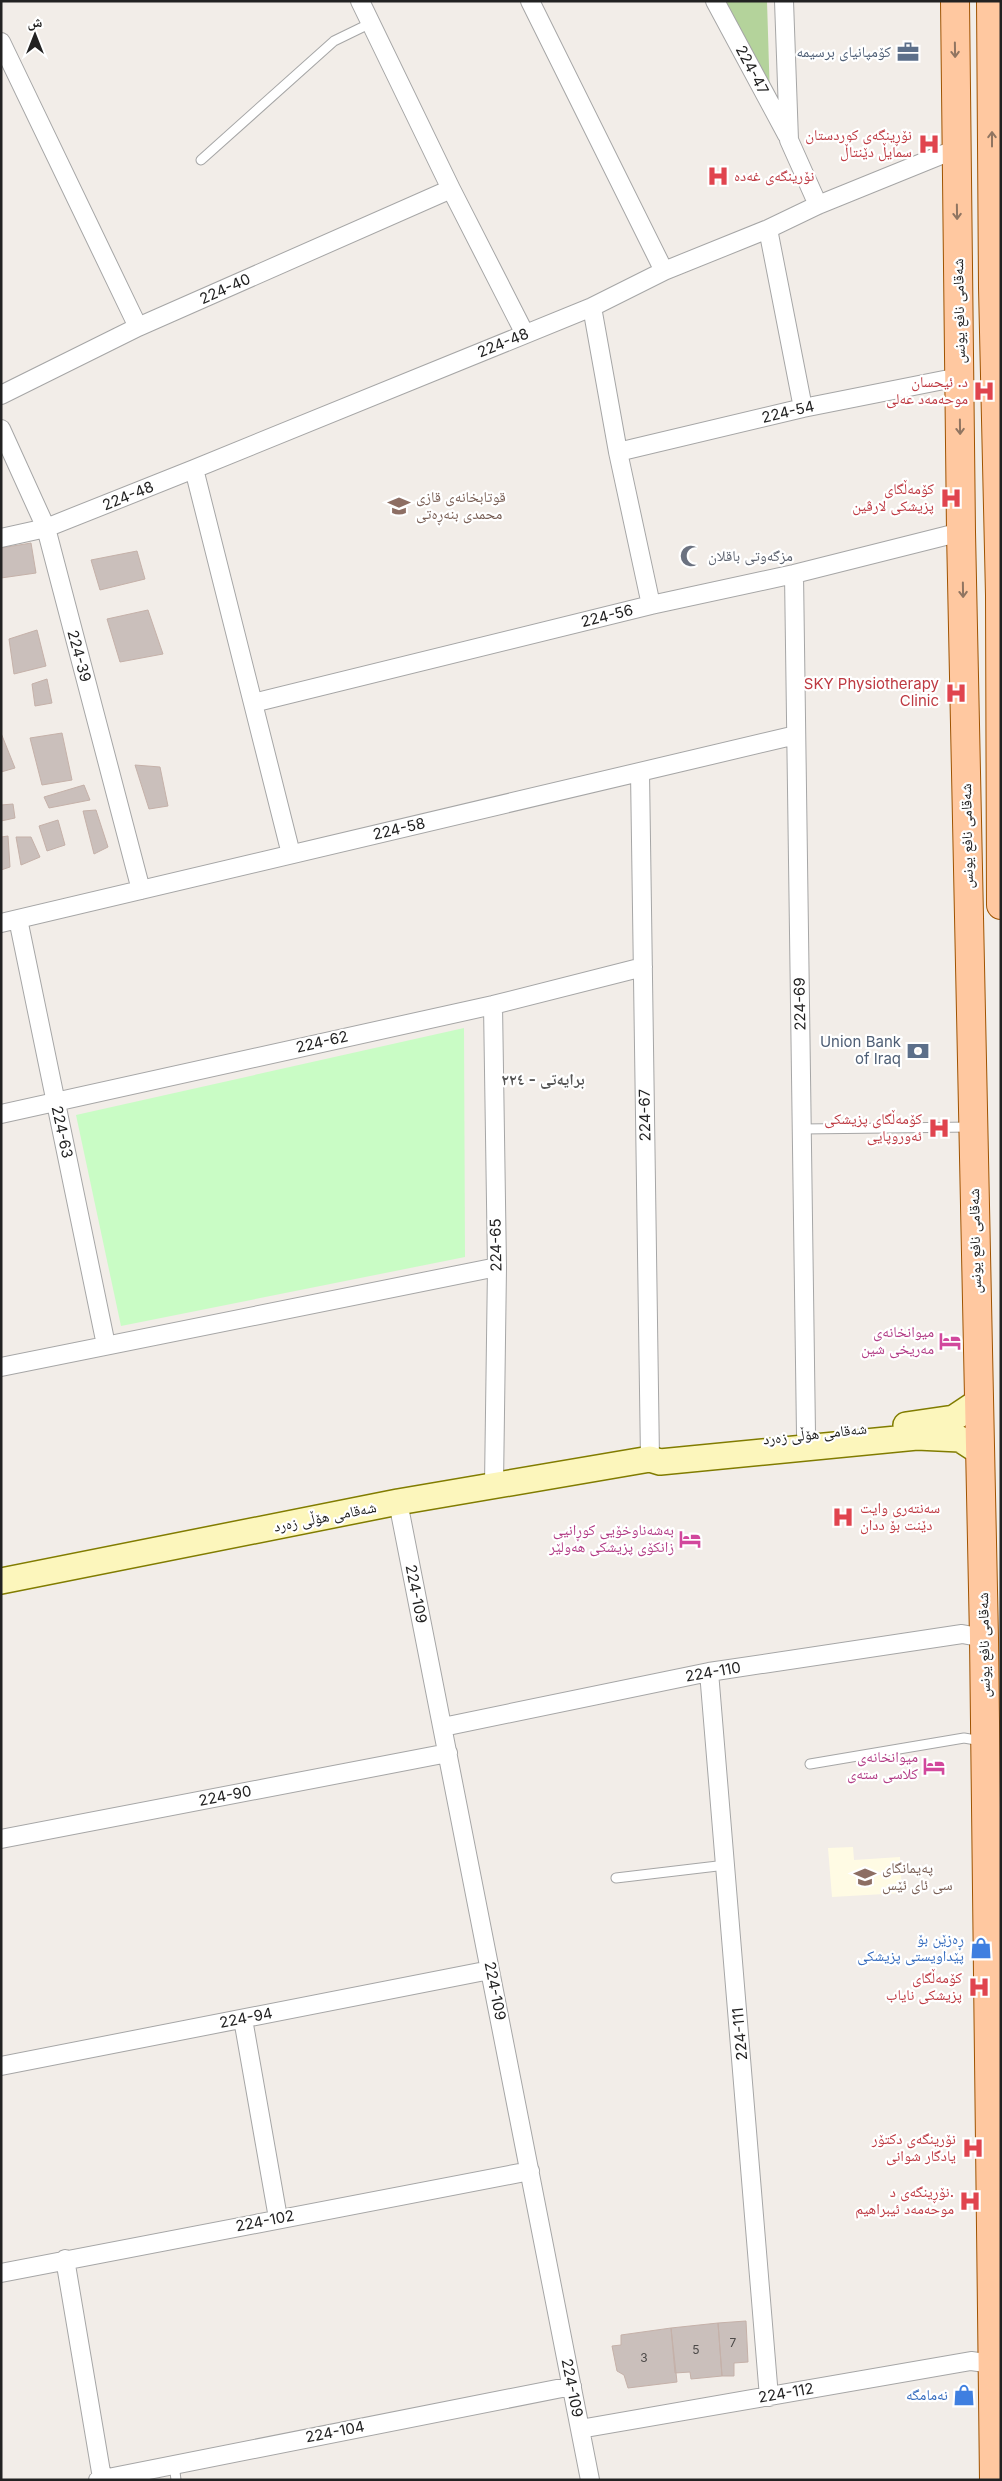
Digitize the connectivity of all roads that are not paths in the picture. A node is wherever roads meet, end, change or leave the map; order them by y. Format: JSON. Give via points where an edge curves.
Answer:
{"nodes":[{"id":1,"x":360,"y":1,"type":"edge"},
{"id":2,"x":530,"y":1,"type":"edge"},
{"id":3,"x":715,"y":1,"type":"edge"},
{"id":4,"x":784,"y":1,"type":"edge"},
{"id":5,"x":955,"y":1,"type":"edge"},
{"id":6,"x":991,"y":1,"type":"edge"},
{"id":7,"x":371,"y":23,"type":"junction"},
{"id":8,"x":1,"y":42,"type":"edge"},
{"id":9,"x":789,"y":140,"type":"junction"},
{"id":10,"x":956,"y":149,"type":"junction"},
{"id":11,"x":201,"y":160,"type":"dead end"},
{"id":12,"x":451,"y":189,"type":"junction"},
{"id":13,"x":818,"y":205,"type":"junction"},
{"id":14,"x":768,"y":229,"type":"junction"},
{"id":15,"x":664,"y":272,"type":"junction"},
{"id":16,"x":997,"y":288,"type":"edge"},
{"id":17,"x":592,"y":307,"type":"junction"},
{"id":18,"x":138,"y":326,"type":"junction"},
{"id":19,"x":526,"y":334,"type":"junction"},
{"id":20,"x":959,"y":377,"type":"junction"},
{"id":21,"x":1,"y":395,"type":"edge"},
{"id":22,"x":803,"y":408,"type":"junction"},
{"id":23,"x":1,"y":428,"type":"edge"},
{"id":24,"x":998,"y":438,"type":"edge"},
{"id":25,"x":618,"y":452,"type":"junction"},
{"id":26,"x":194,"y":470,"type":"junction"},
{"id":27,"x":46,"y":528,"type":"junction"},
{"id":28,"x":961,"y":532,"type":"junction"},
{"id":29,"x":1,"y":538,"type":"edge"},
{"id":30,"x":794,"y":574,"type":"junction"},
{"id":31,"x":1000,"y":595,"type":"edge"},
{"id":32,"x":651,"y":605,"type":"junction"},
{"id":33,"x":253,"y":703,"type":"junction"},
{"id":34,"x":796,"y":735,"type":"junction"},
{"id":35,"x":1000,"y":749,"type":"edge"},
{"id":36,"x":966,"y":757,"type":"junction"},
{"id":37,"x":640,"y":772,"type":"junction"},
{"id":38,"x":291,"y":854,"type":"junction"},
{"id":39,"x":141,"y":890,"type":"junction"},
{"id":40,"x":1001,"y":905,"type":"edge"},
{"id":41,"x":10,"y":921,"type":"edge"},
{"id":42,"x":643,"y":968,"type":"junction"},
{"id":43,"x":493,"y":1004,"type":"junction"},
{"id":44,"x":56,"y":1102,"type":"junction"},
{"id":45,"x":1,"y":1114,"type":"edge"},
{"id":46,"x":973,"y":1127,"type":"junction"},
{"id":47,"x":802,"y":1129,"type":"junction"},
{"id":48,"x":497,"y":1266,"type":"junction"},
{"id":49,"x":106,"y":1346,"type":"junction"},
{"id":50,"x":1,"y":1367,"type":"edge"},
{"id":51,"x":978,"y":1402,"type":"junction"},
{"id":52,"x":806,"y":1434,"type":"junction"},
{"id":53,"x":980,"y":1452,"type":"junction"},
{"id":54,"x":650,"y":1459,"type":"junction"},
{"id":55,"x":494,"y":1485,"type":"junction"},
{"id":56,"x":398,"y":1502,"type":"junction"},
{"id":57,"x":1,"y":1581,"type":"edge"},
{"id":58,"x":984,"y":1638,"type":"junction"},
{"id":59,"x":709,"y":1672,"type":"junction"},
{"id":60,"x":443,"y":1727,"type":"junction"},
{"id":61,"x":986,"y":1742,"type":"junction"},
{"id":62,"x":448,"y":1754,"type":"junction"},
{"id":63,"x":810,"y":1764,"type":"dead end"},
{"id":64,"x":2,"y":1835,"type":"edge"},
{"id":65,"x":726,"y":1865,"type":"junction"},
{"id":66,"x":616,"y":1878,"type":"dead end"},
{"id":67,"x":490,"y":1970,"type":"junction"},
{"id":68,"x":243,"y":2019,"type":"junction"},
{"id":69,"x":1,"y":2066,"type":"edge"},
{"id":70,"x":530,"y":2171,"type":"junction"},
{"id":71,"x":278,"y":2218,"type":"junction"},
{"id":72,"x":64,"y":2259,"type":"junction"},
{"id":73,"x":1,"y":2273,"type":"edge"},
{"id":74,"x":992,"y":2364,"type":"junction"},
{"id":75,"x":572,"y":2386,"type":"junction"},
{"id":76,"x":769,"y":2396,"type":"junction"},
{"id":77,"x":580,"y":2429,"type":"junction"},
{"id":78,"x":175,"y":2472,"type":"edge"},
{"id":79,"x":100,"y":2479,"type":"edge"},
{"id":80,"x":590,"y":2480,"type":"edge"},
{"id":81,"x":994,"y":2480,"type":"edge"}],
"edges":[{"from":1,"to":7,"type":"street"},
{"from":2,"to":15,"type":"street"},
{"from":3,"to":9,"type":"street","name":"224-47"},
{"from":4,"to":9,"type":"street"},
{"from":5,"to":10,"type":"main road","name":"شەقامی نافع یونس","one_way":true},
{"from":16,"to":6,"type":"main road","one_way":true},
{"from":7,"to":11,"type":"lane","via":[[334,41]]},
{"from":7,"to":12,"type":"street"},
{"from":8,"to":18,"type":"street"},
{"from":9,"to":13,"type":"street","name":"224-47"},
{"from":10,"to":13,"type":"street","name":"224-48"},
{"from":10,"to":20,"type":"main road","name":"شەقامی نافع یونس","one_way":true},
{"from":12,"to":18,"type":"street","name":"224-40"},
{"from":12,"to":19,"type":"street"},
{"from":13,"to":14,"type":"street","name":"224-48"},
{"from":14,"to":15,"type":"street","name":"224-48"},
{"from":14,"to":22,"type":"street"},
{"from":15,"to":17,"type":"street","name":"224-48"},
{"from":16,"to":24,"type":"main road"},
{"from":17,"to":19,"type":"street","name":"224-48"},
{"from":17,"to":25,"type":"street"},
{"from":18,"to":21,"type":"street","name":"224-40"},
{"from":19,"to":26,"type":"street","name":"224-48"},
{"from":20,"to":22,"type":"street","name":"224-54"},
{"from":20,"to":28,"type":"main road","name":"شەقامی نافع یونس","one_way":true},
{"from":22,"to":25,"type":"street","name":"224-54"},
{"from":23,"to":27,"type":"street","name":"224-39"},
{"from":24,"to":31,"type":"main road"},
{"from":25,"to":32,"type":"street"},
{"from":26,"to":27,"type":"street","name":"224-48"},
{"from":26,"to":33,"type":"street"},
{"from":27,"to":29,"type":"street","name":"224-48"},
{"from":27,"to":39,"type":"street","name":"224-39"},
{"from":28,"to":30,"type":"street","name":"224-56"},
{"from":28,"to":36,"type":"main road","name":"شەقامی نافع یونس","one_way":true},
{"from":30,"to":32,"type":"street","name":"224-56"},
{"from":30,"to":34,"type":"street","name":"224-69"},
{"from":31,"to":35,"type":"main road"},
{"from":32,"to":33,"type":"street","name":"224-56"},
{"from":33,"to":38,"type":"street"},
{"from":34,"to":37,"type":"street","name":"224-58"},
{"from":34,"to":47,"type":"street","name":"224-69"},
{"from":35,"to":36,"type":"main road"},
{"from":35,"to":40,"type":"main road"},
{"from":36,"to":46,"type":"main road","name":"شەقامی نافع یونس"},
{"from":37,"to":38,"type":"street","name":"224-58"},
{"from":37,"to":42,"type":"street","name":"224-67"},
{"from":38,"to":39,"type":"street","name":"224-58"},
{"from":39,"to":41,"type":"street","name":"224-58"},
{"from":41,"to":44,"type":"street","name":"224-63"},
{"from":42,"to":43,"type":"street","name":"224-62"},
{"from":42,"to":54,"type":"street","name":"224-67"},
{"from":43,"to":44,"type":"street","name":"224-62"},
{"from":43,"to":48,"type":"street","name":"224-65"},
{"from":44,"to":45,"type":"street","name":"224-62"},
{"from":44,"to":49,"type":"street","name":"224-63"},
{"from":46,"to":47,"type":"lane"},
{"from":46,"to":51,"type":"main road","name":"شەقامی نافع یونس"},
{"from":47,"to":52,"type":"street","name":"224-69"},
{"from":48,"to":49,"type":"street"},
{"from":48,"to":55,"type":"street","name":"224-65"},
{"from":49,"to":50,"type":"street"},
{"from":51,"to":52,"type":"street","name":"شەقامی هۆڵی زەرد","via":[[954,1418]]},
{"from":51,"to":53,"type":"main road","name":"شەقامی نافع یونس"},
{"from":52,"to":54,"type":"street","name":"شەقامی هۆڵی زەرد","via":[[659,1452]]},
{"from":53,"to":54,"type":"street","name":"شەقامی هۆڵی زەرد","via":[[960,1438],[916,1437],[660,1462]]},
{"from":53,"to":58,"type":"main road","name":"شەقامی نافع یونس"},
{"from":54,"to":55,"type":"street","name":"شەقامی هۆڵی زەرد"},
{"from":55,"to":56,"type":"street","name":"شەقامی هۆڵی زەرد"},
{"from":56,"to":57,"type":"street","name":"شەقامی هۆڵی زەرد"},
{"from":56,"to":60,"type":"street","name":"224-109"},
{"from":58,"to":59,"type":"street","name":"224-110","via":[[962,1634]]},
{"from":58,"to":61,"type":"main road","name":"شەقامی نافع یونس"},
{"from":59,"to":60,"type":"street","name":"224-110"},
{"from":59,"to":65,"type":"street","name":"224-111"},
{"from":60,"to":62,"type":"street","name":"224-109"},
{"from":61,"to":63,"type":"lane","via":[[964,1738]]},
{"from":61,"to":74,"type":"main road","name":"شەقامی نافع یونس"},
{"from":62,"to":64,"type":"street","name":"224-90"},
{"from":62,"to":67,"type":"street","name":"224-109"},
{"from":65,"to":66,"type":"lane"},
{"from":65,"to":76,"type":"street","name":"224-111"},
{"from":67,"to":68,"type":"street","name":"224-94"},
{"from":67,"to":70,"type":"street","name":"224-109"},
{"from":68,"to":69,"type":"street","name":"224-94"},
{"from":68,"to":71,"type":"street"},
{"from":70,"to":71,"type":"street","name":"224-102"},
{"from":70,"to":75,"type":"street","name":"224-109"},
{"from":71,"to":72,"type":"street","name":"224-102"},
{"from":72,"to":73,"type":"street","name":"224-102"},
{"from":72,"to":79,"type":"street"},
{"from":74,"to":76,"type":"street","name":"224-112","via":[[971,2361]]},
{"from":74,"to":81,"type":"main road","name":"شەقامی نافع یونس"},
{"from":75,"to":77,"type":"street","name":"224-109"},
{"from":75,"to":78,"type":"street","name":"224-104"},
{"from":76,"to":77,"type":"street","name":"224-112"},
{"from":77,"to":80,"type":"street","name":"224-109"},
{"from":78,"to":79,"type":"street","name":"224-104"}]}
